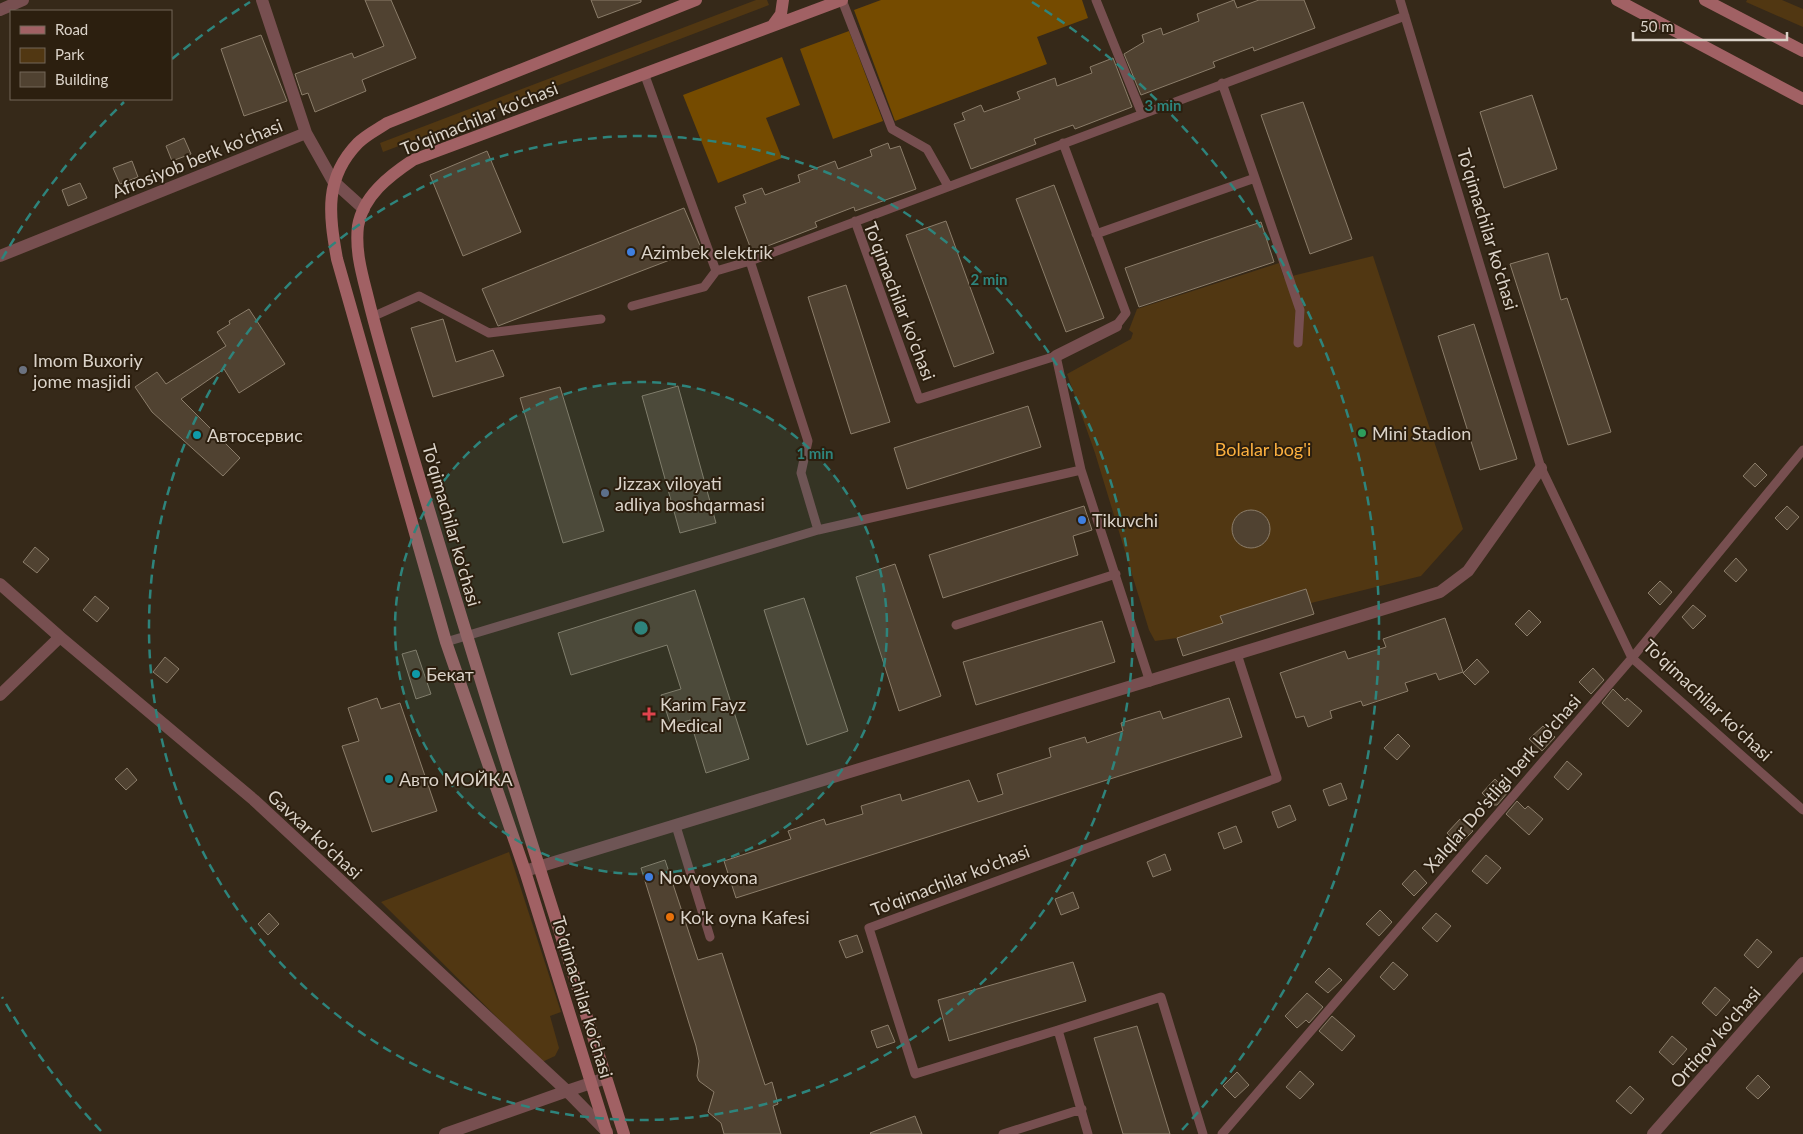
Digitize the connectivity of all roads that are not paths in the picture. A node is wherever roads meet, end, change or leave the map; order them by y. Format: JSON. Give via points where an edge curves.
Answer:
{"nodes":[{"id":1,"x":23,"y":0,"type":"edge"},
{"id":2,"x":262,"y":0,"type":"edge"},
{"id":3,"x":696,"y":0,"type":"edge"},
{"id":4,"x":783,"y":0,"type":"edge"},
{"id":5,"x":842,"y":0,"type":"edge"},
{"id":6,"x":1096,"y":0,"type":"edge"},
{"id":7,"x":1400,"y":0,"type":"edge"},
{"id":8,"x":1617,"y":0,"type":"edge"},
{"id":9,"x":1705,"y":0,"type":"edge"},
{"id":10,"x":0,"y":10,"type":"edge"},
{"id":11,"x":1406,"y":16,"type":"junction"},
{"id":12,"x":773,"y":25,"type":"junction"},
{"id":13,"x":1803,"y":51,"type":"edge"},
{"id":14,"x":644,"y":73,"type":"junction"},
{"id":15,"x":1222,"y":83,"type":"junction"},
{"id":16,"x":1803,"y":99,"type":"edge"},
{"id":17,"x":1142,"y":114,"type":"junction"},
{"id":18,"x":306,"y":133,"type":"junction"},
{"id":19,"x":1063,"y":143,"type":"junction"},
{"id":20,"x":1255,"y":178,"type":"junction"},
{"id":21,"x":333,"y":181,"type":"junction"},
{"id":22,"x":948,"y":186,"type":"junction"},
{"id":23,"x":364,"y":209,"type":"junction"},
{"id":24,"x":855,"y":221,"type":"junction"},
{"id":25,"x":1096,"y":234,"type":"junction"},
{"id":26,"x":0,"y":256,"type":"edge"},
{"id":27,"x":750,"y":261,"type":"junction"},
{"id":28,"x":716,"y":272,"type":"junction"},
{"id":29,"x":632,"y":306,"type":"dead end"},
{"id":30,"x":372,"y":317,"type":"junction"},
{"id":31,"x":601,"y":319,"type":"dead end"},
{"id":32,"x":1116,"y":326,"type":"joint"},
{"id":33,"x":1298,"y":343,"type":"dead end"},
{"id":34,"x":1056,"y":356,"type":"junction"},
{"id":35,"x":1803,"y":450,"type":"edge"},
{"id":36,"x":1542,"y":468,"type":"junction"},
{"id":37,"x":1081,"y":470,"type":"junction"},
{"id":38,"x":818,"y":530,"type":"junction"},
{"id":39,"x":1116,"y":574,"type":"junction"},
{"id":40,"x":0,"y":584,"type":"edge"},
{"id":41,"x":956,"y":625,"type":"dead end"},
{"id":42,"x":466,"y":636,"type":"junction"},
{"id":43,"x":60,"y":637,"type":"junction"},
{"id":44,"x":446,"y":642,"type":"junction"},
{"id":45,"x":1237,"y":654,"type":"junction"},
{"id":46,"x":1632,"y":658,"type":"junction"},
{"id":47,"x":1150,"y":682,"type":"junction"},
{"id":48,"x":0,"y":695,"type":"edge"},
{"id":49,"x":1803,"y":810,"type":"edge"},
{"id":50,"x":676,"y":826,"type":"junction"},
{"id":51,"x":539,"y":866,"type":"junction"},
{"id":52,"x":525,"y":871,"type":"junction"},
{"id":53,"x":710,"y":937,"type":"dead end"},
{"id":54,"x":1803,"y":963,"type":"edge"},
{"id":55,"x":1058,"y":1030,"type":"junction"},
{"id":56,"x":606,"y":1078,"type":"junction"},
{"id":57,"x":592,"y":1083,"type":"junction"},
{"id":58,"x":567,"y":1091,"type":"junction"},
{"id":59,"x":1082,"y":1109,"type":"junction"},
{"id":60,"x":607,"y":1133,"type":"edge"},
{"id":61,"x":445,"y":1134,"type":"edge"},
{"id":62,"x":624,"y":1134,"type":"edge"},
{"id":63,"x":1003,"y":1134,"type":"edge"},
{"id":64,"x":1088,"y":1134,"type":"edge"},
{"id":65,"x":1203,"y":1134,"type":"edge"},
{"id":66,"x":1222,"y":1134,"type":"edge"},
{"id":67,"x":1653,"y":1134,"type":"edge"}],
"edges":[{"from":1,"to":10,"type":"street"},
{"from":2,"to":18,"type":"street","name":"Afrosiyob berk ko'chasi"},
{"from":3,"to":21,"type":"main road","name":"To'qimachilar ko'chasi","via":[[387,123],[359,142]]},
{"from":4,"to":12,"type":"main road","via":[[781,14]]},
{"from":5,"to":12,"type":"main road","name":"To'qimachilar ko'chasi"},
{"from":5,"to":22,"type":"lane","name":"To'qimachilar ko'chasi","via":[[892,130],[927,149]]},
{"from":6,"to":17,"type":"lane"},
{"from":7,"to":11,"type":"lane","name":"To'qimachilar ko'chasi"},
{"from":8,"to":16,"type":"main road"},
{"from":9,"to":13,"type":"main road"},
{"from":11,"to":15,"type":"lane"},
{"from":11,"to":36,"type":"lane","name":"To'qimachilar ko'chasi"},
{"from":12,"to":14,"type":"main road","name":"To'qimachilar ko'chasi"},
{"from":14,"to":23,"type":"main road","name":"To'qimachilar ko'chasi","via":[[412,160],[388,177]]},
{"from":14,"to":28,"type":"lane"},
{"from":15,"to":17,"type":"lane"},
{"from":15,"to":20,"type":"lane"},
{"from":17,"to":19,"type":"lane"},
{"from":18,"to":21,"type":"street"},
{"from":18,"to":26,"type":"street","name":"Afrosiyob berk ko'chasi"},
{"from":19,"to":22,"type":"lane"},
{"from":19,"to":25,"type":"lane","name":"To'qimachilar ko'chasi"},
{"from":20,"to":25,"type":"lane"},
{"from":20,"to":33,"type":"lane","via":[[1300,310]]},
{"from":21,"to":23,"type":"street"},
{"from":21,"to":44,"type":"main road","name":"To'qimachilar ko'chasi","via":[[331,225],[337,258]]},
{"from":22,"to":24,"type":"lane"},
{"from":23,"to":30,"type":"main road","name":"To'qimachilar ko'chasi","via":[[358,226],[358,258]]},
{"from":24,"to":27,"type":"lane","name":"To'qimachilar ko'chasi"},
{"from":24,"to":34,"type":"lane","name":"To'qimachilar ko'chasi","via":[[919,399]]},
{"from":25,"to":32,"type":"lane","name":"To'qimachilar ko'chasi","via":[[1126,314]]},
{"from":27,"to":28,"type":"lane","name":"To'qimachilar ko'chasi"},
{"from":27,"to":38,"type":"lane","via":[[808,441],[801,472]]},
{"from":28,"to":29,"type":"lane","via":[[704,287]]},
{"from":30,"to":31,"type":"lane","via":[[418,296],[489,333]]},
{"from":30,"to":42,"type":"main road","name":"To'qimachilar ko'chasi"},
{"from":32,"to":34,"type":"street","name":"To'qimachilar ko'chasi"},
{"from":34,"to":37,"type":"lane"},
{"from":35,"to":46,"type":"lane","name":"Xalqlar Do'stligi berk ko'chasi"},
{"from":36,"to":45,"type":"street","via":[[1468,570],[1440,592]]},
{"from":36,"to":46,"type":"lane","name":"To'qimachilar ko'chasi"},
{"from":37,"to":38,"type":"lane"},
{"from":37,"to":39,"type":"lane"},
{"from":38,"to":42,"type":"lane"},
{"from":39,"to":41,"type":"lane"},
{"from":39,"to":47,"type":"lane"},
{"from":40,"to":43,"type":"street","name":"Gavxar ko'chasi"},
{"from":42,"to":44,"type":"lane"},
{"from":42,"to":51,"type":"main road","name":"To'qimachilar ko'chasi"},
{"from":43,"to":48,"type":"street"},
{"from":43,"to":58,"type":"street","name":"Gavxar ko'chasi","via":[[254,800]]},
{"from":44,"to":52,"type":"main road","name":"To'qimachilar ko'chasi"},
{"from":45,"to":47,"type":"street"},
{"from":45,"to":55,"type":"lane","name":"To'qimachilar ko'chasi","via":[[1277,778],[869,928],[915,1074]]},
{"from":46,"to":49,"type":"lane","name":"To'qimachilar ko'chasi"},
{"from":46,"to":66,"type":"lane","name":"Xalqlar Do'stligi berk ko'chasi"},
{"from":47,"to":50,"type":"street"},
{"from":50,"to":51,"type":"street"},
{"from":50,"to":53,"type":"lane"},
{"from":51,"to":52,"type":"street"},
{"from":51,"to":56,"type":"main road","name":"To'qimachilar ko'chasi"},
{"from":52,"to":57,"type":"main road","name":"To'qimachilar ko'chasi"},
{"from":54,"to":67,"type":"street","name":"Ortiqov ko'chasi"},
{"from":55,"to":59,"type":"lane"},
{"from":55,"to":65,"type":"lane","via":[[1161,996]]},
{"from":56,"to":57,"type":"street"},
{"from":56,"to":62,"type":"main road","name":"To'qimachilar ko'chasi"},
{"from":57,"to":58,"type":"street"},
{"from":57,"to":60,"type":"main road","name":"To'qimachilar ko'chasi"},
{"from":58,"to":60,"type":"street","name":"Gavxar ko'chasi"},
{"from":58,"to":61,"type":"street"},
{"from":59,"to":63,"type":"lane"},
{"from":59,"to":64,"type":"lane"}]}
